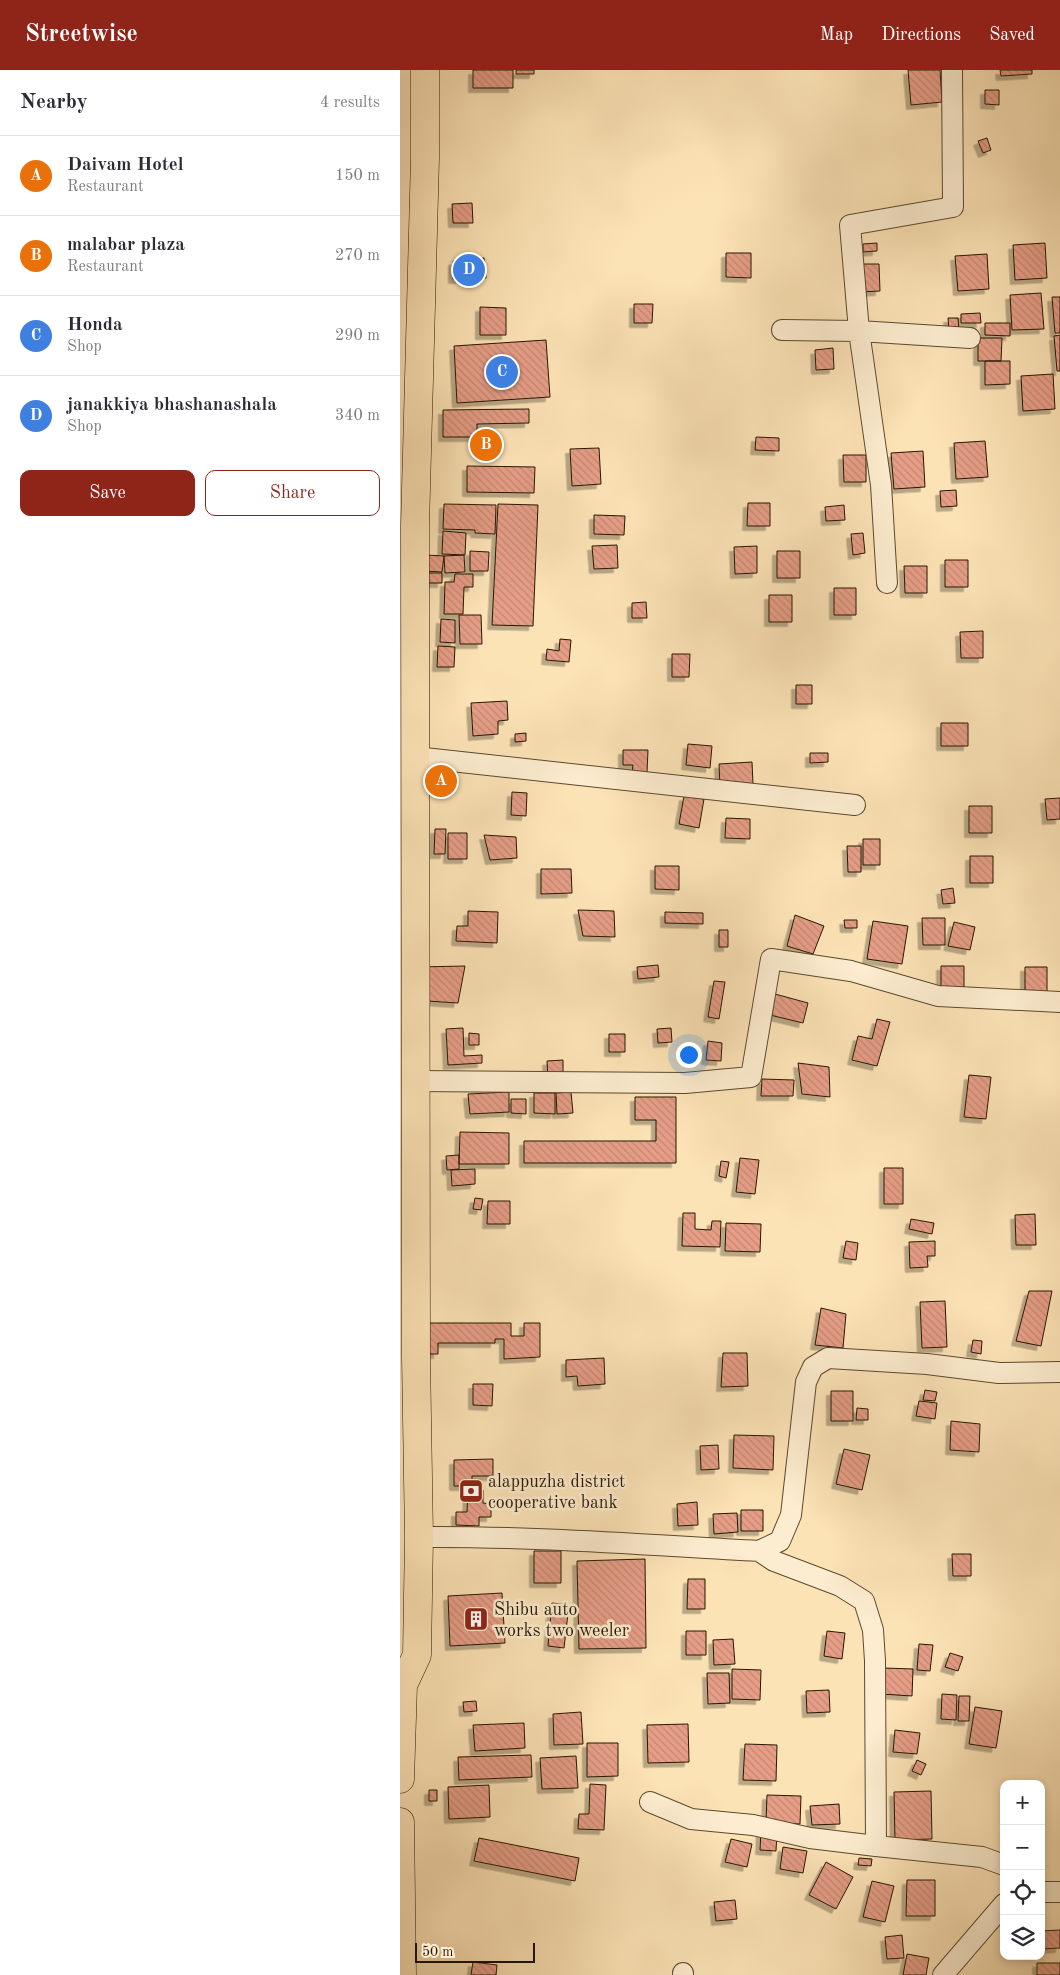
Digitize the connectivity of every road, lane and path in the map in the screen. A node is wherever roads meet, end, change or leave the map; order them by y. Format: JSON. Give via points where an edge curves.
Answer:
{"nodes":[{"id":1,"x":425,"y":70,"type":"edge"},
{"id":2,"x":952,"y":70,"type":"edge"},
{"id":3,"x":782,"y":330,"type":"dead end"},
{"id":4,"x":859,"y":331,"type":"junction"},
{"id":5,"x":970,"y":338,"type":"dead end"},
{"id":6,"x":887,"y":583,"type":"dead end"},
{"id":7,"x":415,"y":757,"type":"junction"},
{"id":8,"x":855,"y":805,"type":"dead end"},
{"id":9,"x":1060,"y":1002,"type":"edge"},
{"id":10,"x":415,"y":1081,"type":"junction"},
{"id":11,"x":1060,"y":1372,"type":"edge"},
{"id":12,"x":419,"y":1537,"type":"junction"},
{"id":13,"x":767,"y":1556,"type":"junction"},
{"id":14,"x":402,"y":1681,"type":"edge"},
{"id":15,"x":400,"y":1779,"type":"edge"},
{"id":16,"x":650,"y":1802,"type":"dead end"},
{"id":17,"x":400,"y":1822,"type":"edge"},
{"id":18,"x":876,"y":1846,"type":"junction"},
{"id":19,"x":1000,"y":1864,"type":"edge"},
{"id":20,"x":1045,"y":1892,"type":"edge"},
{"id":21,"x":1060,"y":1892,"type":"edge"},
{"id":22,"x":1000,"y":1909,"type":"edge"},
{"id":23,"x":402,"y":1975,"type":"edge"},
{"id":24,"x":943,"y":1975,"type":"edge"}],
"edges":[{"from":1,"to":7,"type":"highway","via":[[426,158],[415,493]]},
{"from":2,"to":4,"type":"street","via":[[953,208],[850,225]]},
{"from":3,"to":4,"type":"street"},
{"from":4,"to":5,"type":"street"},
{"from":4,"to":6,"type":"street","via":[[881,485]]},
{"from":7,"to":8,"type":"street"},
{"from":7,"to":10,"type":"highway"},
{"from":9,"to":10,"type":"street","via":[[938,996],[851,971],[771,959],[751,1077],[685,1083]]},
{"from":10,"to":12,"type":"highway"},
{"from":11,"to":13,"type":"street","via":[[999,1373],[927,1364],[828,1358],[813,1367],[806,1382],[791,1515],[780,1541]]},
{"from":12,"to":13,"type":"street","via":[[574,1541]]},
{"from":12,"to":14,"type":"highway","via":[[417,1655]]},
{"from":13,"to":18,"type":"street","via":[[840,1586],[864,1601],[873,1630],[875,1661]]},
{"from":14,"to":15,"type":"highway"},
{"from":16,"to":18,"type":"street","via":[[691,1819],[753,1825],[810,1838]]},
{"from":17,"to":23,"type":"highway"},
{"from":18,"to":19,"type":"street","via":[[982,1857]]},
{"from":20,"to":21,"type":"street"},
{"from":22,"to":24,"type":"street"}]}
